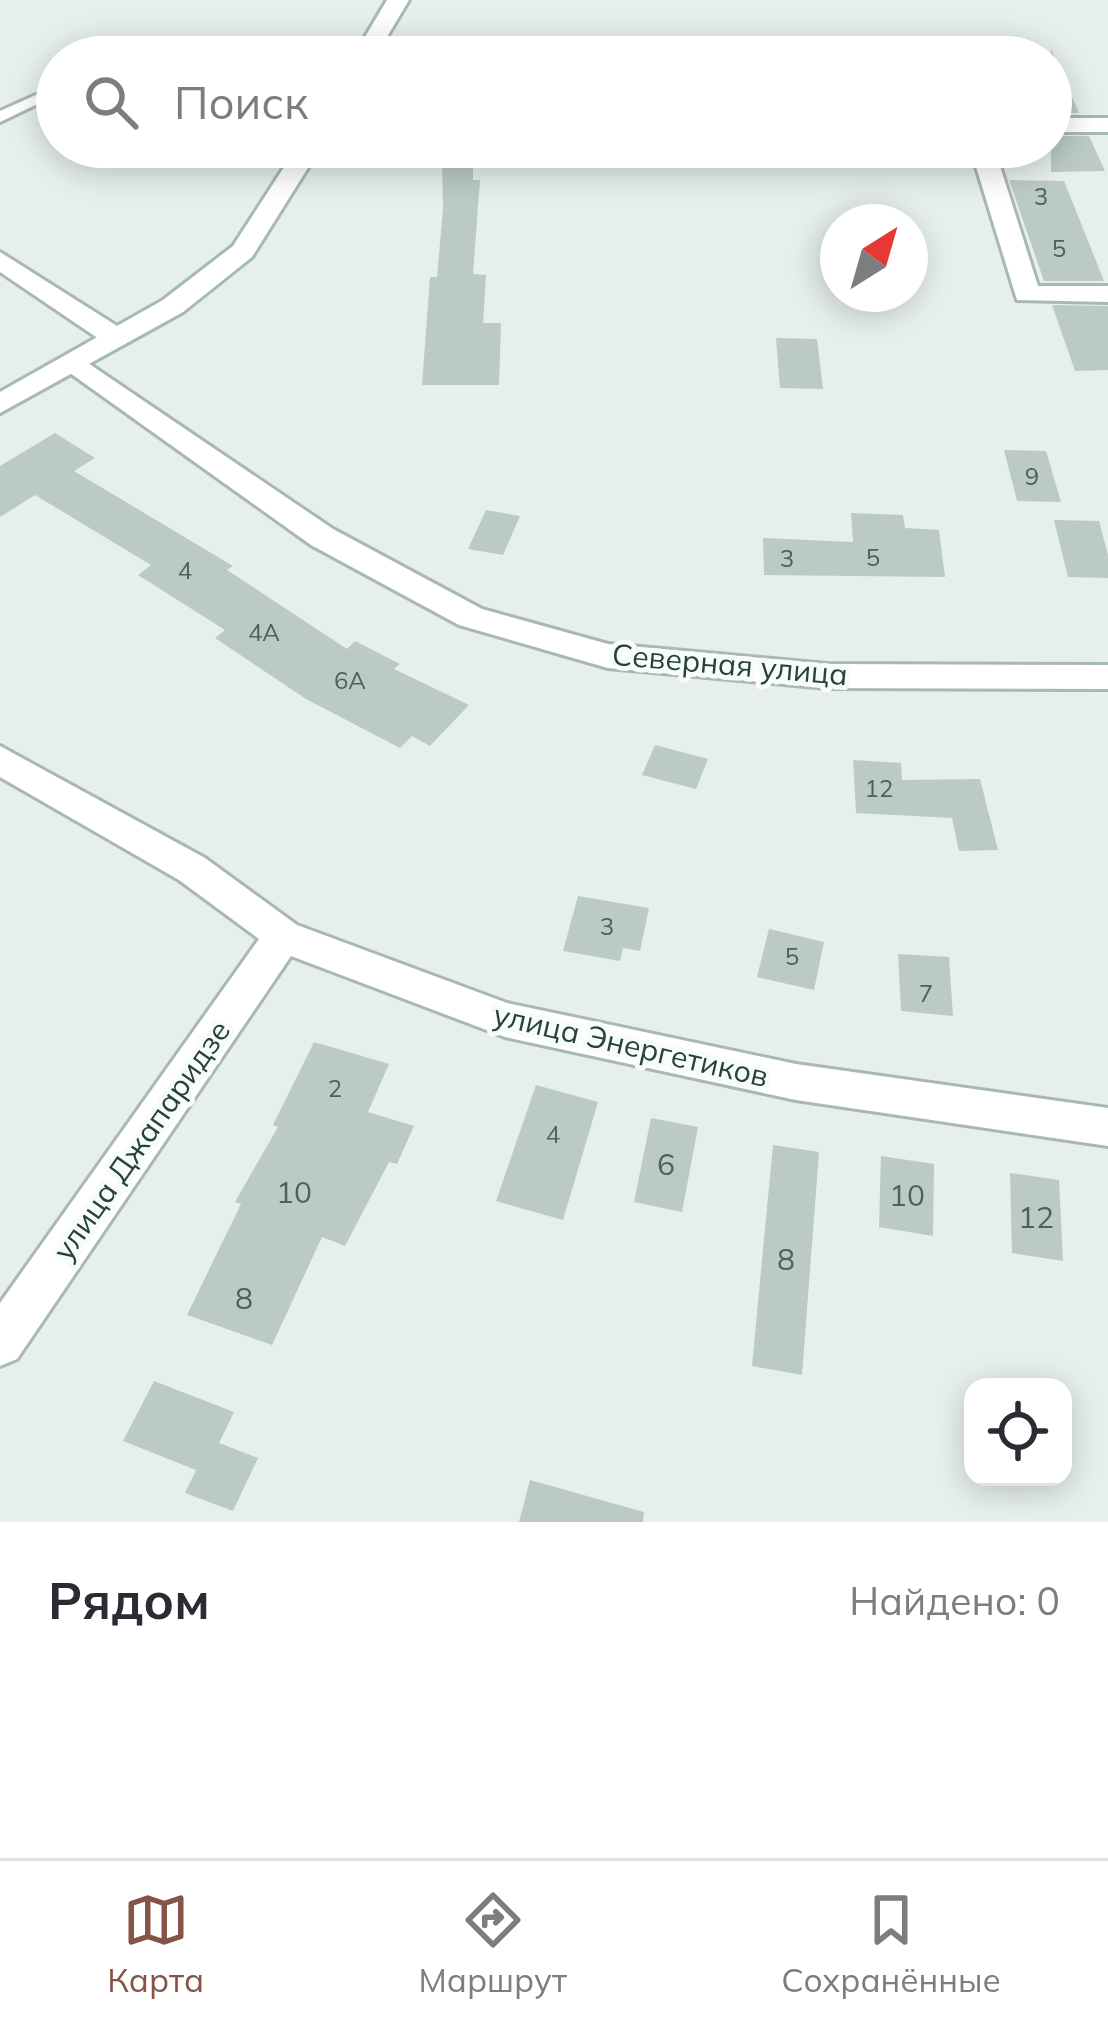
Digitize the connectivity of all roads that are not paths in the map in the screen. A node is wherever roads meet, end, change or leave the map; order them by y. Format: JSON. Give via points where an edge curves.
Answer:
{"nodes":[{"id":1,"x":398,"y":0,"type":"edge"},
{"id":2,"x":377,"y":36,"type":"edge"},
{"id":3,"x":36,"y":101,"type":"edge"},
{"id":4,"x":0,"y":117,"type":"edge"},
{"id":5,"x":1108,"y":124,"type":"edge"},
{"id":6,"x":1072,"y":125,"type":"edge"},
{"id":7,"x":296,"y":168,"type":"edge"},
{"id":8,"x":988,"y":168,"type":"edge"},
{"id":9,"x":0,"y":260,"type":"edge"},
{"id":10,"x":1108,"y":294,"type":"edge"},
{"id":11,"x":115,"y":337,"type":"junction"},
{"id":12,"x":73,"y":362,"type":"junction"},
{"id":13,"x":0,"y":404,"type":"edge"},
{"id":14,"x":1108,"y":677,"type":"edge"},
{"id":15,"x":0,"y":760,"type":"edge"},
{"id":16,"x":283,"y":936,"type":"junction"},
{"id":17,"x":1108,"y":1127,"type":"edge"},
{"id":18,"x":0,"y":1343,"type":"edge"}],
"edges":[{"from":1,"to":2,"type":"street"},
{"from":3,"to":4,"type":"lane"},
{"from":5,"to":6,"type":"street"},
{"from":7,"to":11,"type":"street","via":[[243,251],[173,306]]},
{"from":8,"to":10,"type":"street","via":[[1027,294]]},
{"from":9,"to":11,"type":"street"},
{"from":11,"to":12,"type":"street"},
{"from":12,"to":13,"type":"street"},
{"from":12,"to":14,"type":"street","name":"Северная улица","via":[[322,537],[471,617],[630,658],[827,676]]},
{"from":15,"to":16,"type":"street","name":"улица Энергетиков","via":[[192,869]]},
{"from":16,"to":17,"type":"street","name":"улица Энергетиков","via":[[505,1020],[796,1082]]},
{"from":16,"to":18,"type":"street","name":"улица Джапаридзе"}]}
